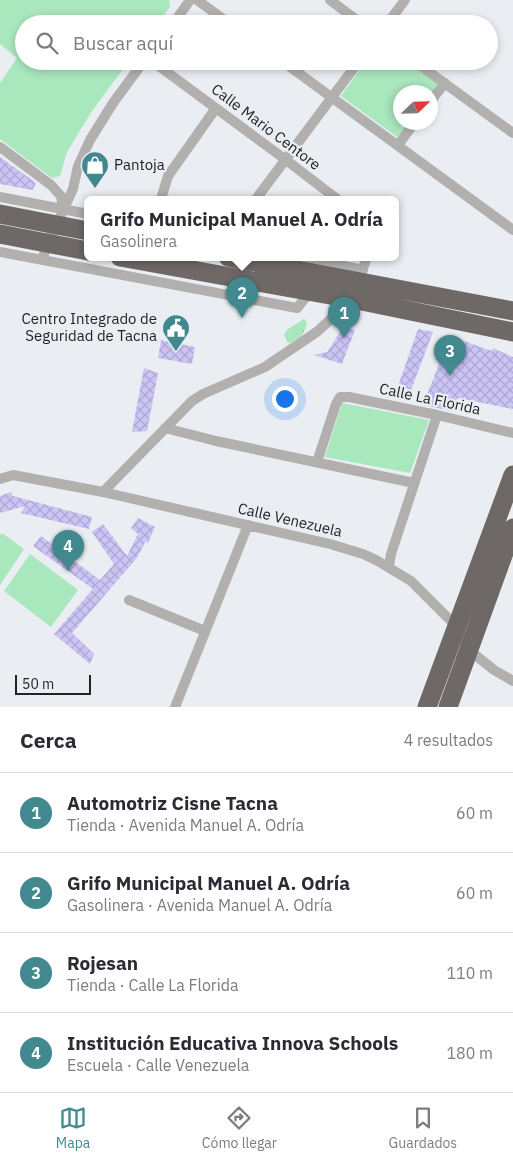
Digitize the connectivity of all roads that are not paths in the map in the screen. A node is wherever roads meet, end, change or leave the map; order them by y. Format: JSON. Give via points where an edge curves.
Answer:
{"nodes":[{"id":1,"x":190,"y":0,"type":"edge"},
{"id":2,"x":197,"y":0,"type":"edge"},
{"id":3,"x":330,"y":0,"type":"edge"},
{"id":4,"x":405,"y":0,"type":"edge"},
{"id":5,"x":179,"y":15,"type":"edge"},
{"id":6,"x":218,"y":15,"type":"edge"},
{"id":7,"x":350,"y":15,"type":"edge"},
{"id":8,"x":394,"y":15,"type":"edge"},
{"id":9,"x":137,"y":70,"type":"edge"},
{"id":10,"x":164,"y":70,"type":"edge"},
{"id":11,"x":294,"y":70,"type":"edge"},
{"id":12,"x":352,"y":70,"type":"edge"},
{"id":13,"x":427,"y":70,"type":"edge"},
{"id":14,"x":445,"y":83,"type":"junction"},
{"id":15,"x":438,"y":92,"type":"edge"},
{"id":16,"x":332,"y":97,"type":"junction"},
{"id":17,"x":216,"y":108,"type":"junction"},
{"id":18,"x":409,"y":130,"type":"edge"},
{"id":19,"x":513,"y":133,"type":"edge"},
{"id":20,"x":398,"y":145,"type":"junction"},
{"id":21,"x":0,"y":147,"type":"edge"},
{"id":22,"x":286,"y":160,"type":"junction"},
{"id":23,"x":0,"y":196,"type":"edge"},
{"id":24,"x":162,"y":196,"type":"edge"},
{"id":25,"x":258,"y":196,"type":"edge"},
{"id":26,"x":333,"y":196,"type":"edge"},
{"id":27,"x":0,"y":214,"type":"edge"},
{"id":28,"x":84,"y":214,"type":"edge"},
{"id":29,"x":60,"y":217,"type":"junction"},
{"id":30,"x":84,"y":229,"type":"edge"},
{"id":31,"x":513,"y":230,"type":"edge"},
{"id":32,"x":0,"y":234,"type":"edge"},
{"id":33,"x":84,"y":251,"type":"edge"},
{"id":34,"x":0,"y":252,"type":"edge"},
{"id":35,"x":45,"y":252,"type":"junction"},
{"id":36,"x":84,"y":257,"type":"edge"},
{"id":37,"x":114,"y":261,"type":"edge"},
{"id":38,"x":134,"y":261,"type":"edge"},
{"id":39,"x":253,"y":261,"type":"edge"},
{"id":40,"x":309,"y":261,"type":"edge"},
{"id":41,"x":366,"y":261,"type":"edge"},
{"id":42,"x":152,"y":266,"type":"edge"},
{"id":43,"x":358,"y":284,"type":"junction"},
{"id":44,"x":513,"y":311,"type":"edge"},
{"id":45,"x":513,"y":332,"type":"edge"},
{"id":46,"x":437,"y":415,"type":"junction"},
{"id":47,"x":165,"y":428,"type":"junction"},
{"id":48,"x":513,"y":433,"type":"edge"},
{"id":49,"x":317,"y":462,"type":"junction"},
{"id":50,"x":513,"y":475,"type":"edge"},
{"id":51,"x":0,"y":479,"type":"edge"},
{"id":52,"x":414,"y":483,"type":"junction"},
{"id":53,"x":103,"y":492,"type":"junction"},
{"id":54,"x":248,"y":525,"type":"junction"},
{"id":55,"x":513,"y":528,"type":"edge"},
{"id":56,"x":389,"y":566,"type":"junction"},
{"id":57,"x":129,"y":600,"type":"dead end"},
{"id":58,"x":457,"y":627,"type":"junction"},
{"id":59,"x":204,"y":631,"type":"junction"},
{"id":60,"x":469,"y":650,"type":"junction"},
{"id":61,"x":513,"y":680,"type":"edge"},
{"id":62,"x":175,"y":707,"type":"edge"},
{"id":63,"x":427,"y":707,"type":"edge"},
{"id":64,"x":448,"y":707,"type":"edge"}],
"edges":[{"from":1,"to":5,"type":"street"},
{"from":2,"to":6,"type":"street"},
{"from":3,"to":7,"type":"street"},
{"from":4,"to":8,"type":"street"},
{"from":9,"to":29,"type":"street","via":[[90,140]]},
{"from":10,"to":17,"type":"street","name":"Calle Mario Centore"},
{"from":11,"to":16,"type":"street"},
{"from":12,"to":16,"type":"street"},
{"from":13,"to":14,"type":"street"},
{"from":14,"to":15,"type":"street"},
{"from":14,"to":19,"type":"street"},
{"from":16,"to":20,"type":"street"},
{"from":16,"to":22,"type":"street"},
{"from":17,"to":22,"type":"street","name":"Calle Mario Centore"},
{"from":17,"to":24,"type":"street","via":[[168,176]]},
{"from":18,"to":20,"type":"street"},
{"from":20,"to":31,"type":"street"},
{"from":21,"to":29,"type":"street","via":[[61,196]]},
{"from":22,"to":25,"type":"street"},
{"from":22,"to":26,"type":"street","name":"Calle Mario Centore"},
{"from":23,"to":29,"type":"street"},
{"from":27,"to":29,"type":"highway"},
{"from":28,"to":29,"type":"street"},
{"from":29,"to":30,"type":"highway"},
{"from":29,"to":35,"type":"street"},
{"from":32,"to":35,"type":"highway"},
{"from":33,"to":35,"type":"highway"},
{"from":34,"to":35,"type":"street"},
{"from":35,"to":36,"type":"street"},
{"from":37,"to":42,"type":"street"},
{"from":38,"to":42,"type":"highway"},
{"from":39,"to":43,"type":"highway"},
{"from":40,"to":43,"type":"street"},
{"from":41,"to":43,"type":"street"},
{"from":42,"to":43,"type":"highway","via":[[310,292]]},
{"from":43,"to":44,"type":"highway"},
{"from":43,"to":45,"type":"highway"},
{"from":43,"to":47,"type":"street","via":[[318,332],[265,367],[192,401]]},
{"from":46,"to":48,"type":"street","name":"Calle La Florida"},
{"from":46,"to":49,"type":"street","name":"Calle La Florida","via":[[349,397],[340,398]]},
{"from":46,"to":52,"type":"street"},
{"from":47,"to":49,"type":"street"},
{"from":47,"to":53,"type":"street"},
{"from":49,"to":52,"type":"street"},
{"from":50,"to":58,"type":"highway"},
{"from":51,"to":53,"type":"street","name":"Calle Venezuela","via":[[13,475]]},
{"from":52,"to":56,"type":"street"},
{"from":53,"to":54,"type":"street","name":"Calle Venezuela"},
{"from":54,"to":56,"type":"street","name":"Calle Venezuela","via":[[330,544]]},
{"from":54,"to":59,"type":"street"},
{"from":55,"to":60,"type":"highway"},
{"from":56,"to":58,"type":"street","name":"Calle Venezuela","via":[[411,581]]},
{"from":57,"to":59,"type":"street"},
{"from":58,"to":60,"type":"street","name":"Calle Venezuela"},
{"from":58,"to":63,"type":"highway"},
{"from":59,"to":62,"type":"street"},
{"from":60,"to":61,"type":"street","name":"Calle Venezuela"},
{"from":60,"to":64,"type":"highway"}]}
